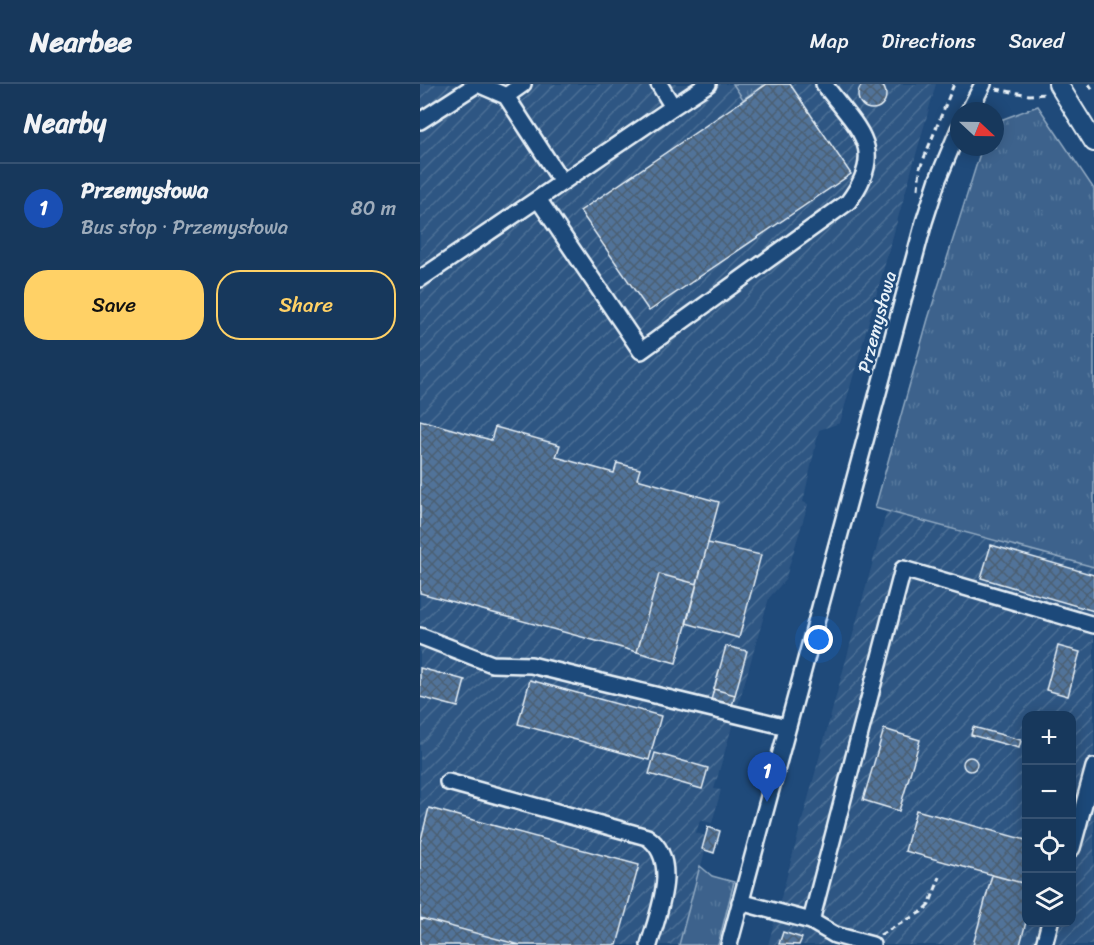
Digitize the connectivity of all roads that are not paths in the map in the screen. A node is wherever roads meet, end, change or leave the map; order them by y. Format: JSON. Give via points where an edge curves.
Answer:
{"nodes":[{"id":1,"x":478,"y":84,"type":"edge"},
{"id":2,"x":523,"y":84,"type":"edge"},
{"id":3,"x":659,"y":84,"type":"edge"},
{"id":4,"x":708,"y":84,"type":"edge"},
{"id":5,"x":824,"y":84,"type":"edge"},
{"id":6,"x":990,"y":87,"type":"edge"},
{"id":7,"x":1052,"y":89,"type":"edge"},
{"id":8,"x":506,"y":96,"type":"junction"},
{"id":9,"x":977,"y":102,"type":"edge"},
{"id":10,"x":673,"y":107,"type":"junction"},
{"id":11,"x":420,"y":120,"type":"edge"},
{"id":12,"x":1094,"y":142,"type":"edge"},
{"id":13,"x":950,"y":150,"type":"edge"},
{"id":14,"x":562,"y":182,"type":"junction"},
{"id":15,"x":538,"y":199,"type":"junction"},
{"id":16,"x":420,"y":279,"type":"edge"},
{"id":17,"x":1094,"y":625,"type":"edge"},
{"id":18,"x":420,"y":636,"type":"edge"},
{"id":19,"x":787,"y":727,"type":"junction"},
{"id":20,"x":1094,"y":767,"type":"edge"},
{"id":21,"x":448,"y":782,"type":"dead end"},
{"id":22,"x":1076,"y":830,"type":"edge"},
{"id":23,"x":740,"y":902,"type":"junction"},
{"id":24,"x":811,"y":921,"type":"junction"},
{"id":25,"x":1049,"y":927,"type":"edge"},
{"id":26,"x":868,"y":944,"type":"edge"},
{"id":27,"x":649,"y":945,"type":"edge"},
{"id":28,"x":729,"y":945,"type":"edge"},
{"id":29,"x":1044,"y":945,"type":"edge"}],
"edges":[{"from":1,"to":8,"type":"street"},
{"from":1,"to":11,"type":"street"},
{"from":2,"to":8,"type":"street"},
{"from":3,"to":10,"type":"street"},
{"from":4,"to":10,"type":"street"},
{"from":5,"to":15,"type":"street","via":[[866,140],[869,153],[860,186],[848,202],[641,351]]},
{"from":6,"to":9,"type":"street"},
{"from":7,"to":12,"type":"main road"},
{"from":8,"to":14,"type":"street"},
{"from":10,"to":14,"type":"street"},
{"from":13,"to":19,"type":"street","name":"Przemysłowa","via":[[924,222]]},
{"from":14,"to":15,"type":"street"},
{"from":15,"to":16,"type":"street"},
{"from":17,"to":24,"type":"street","via":[[903,569]]},
{"from":18,"to":19,"type":"street","via":[[492,664],[531,665]]},
{"from":19,"to":23,"type":"street","name":"Przemysłowa"},
{"from":20,"to":22,"type":"street"},
{"from":21,"to":27,"type":"street","via":[[647,837],[656,843],[664,867],[663,892]]},
{"from":23,"to":24,"type":"street"},
{"from":23,"to":28,"type":"street","name":"Przemysłowa"},
{"from":24,"to":26,"type":"street","via":[[835,935]]},
{"from":25,"to":29,"type":"street"}]}
